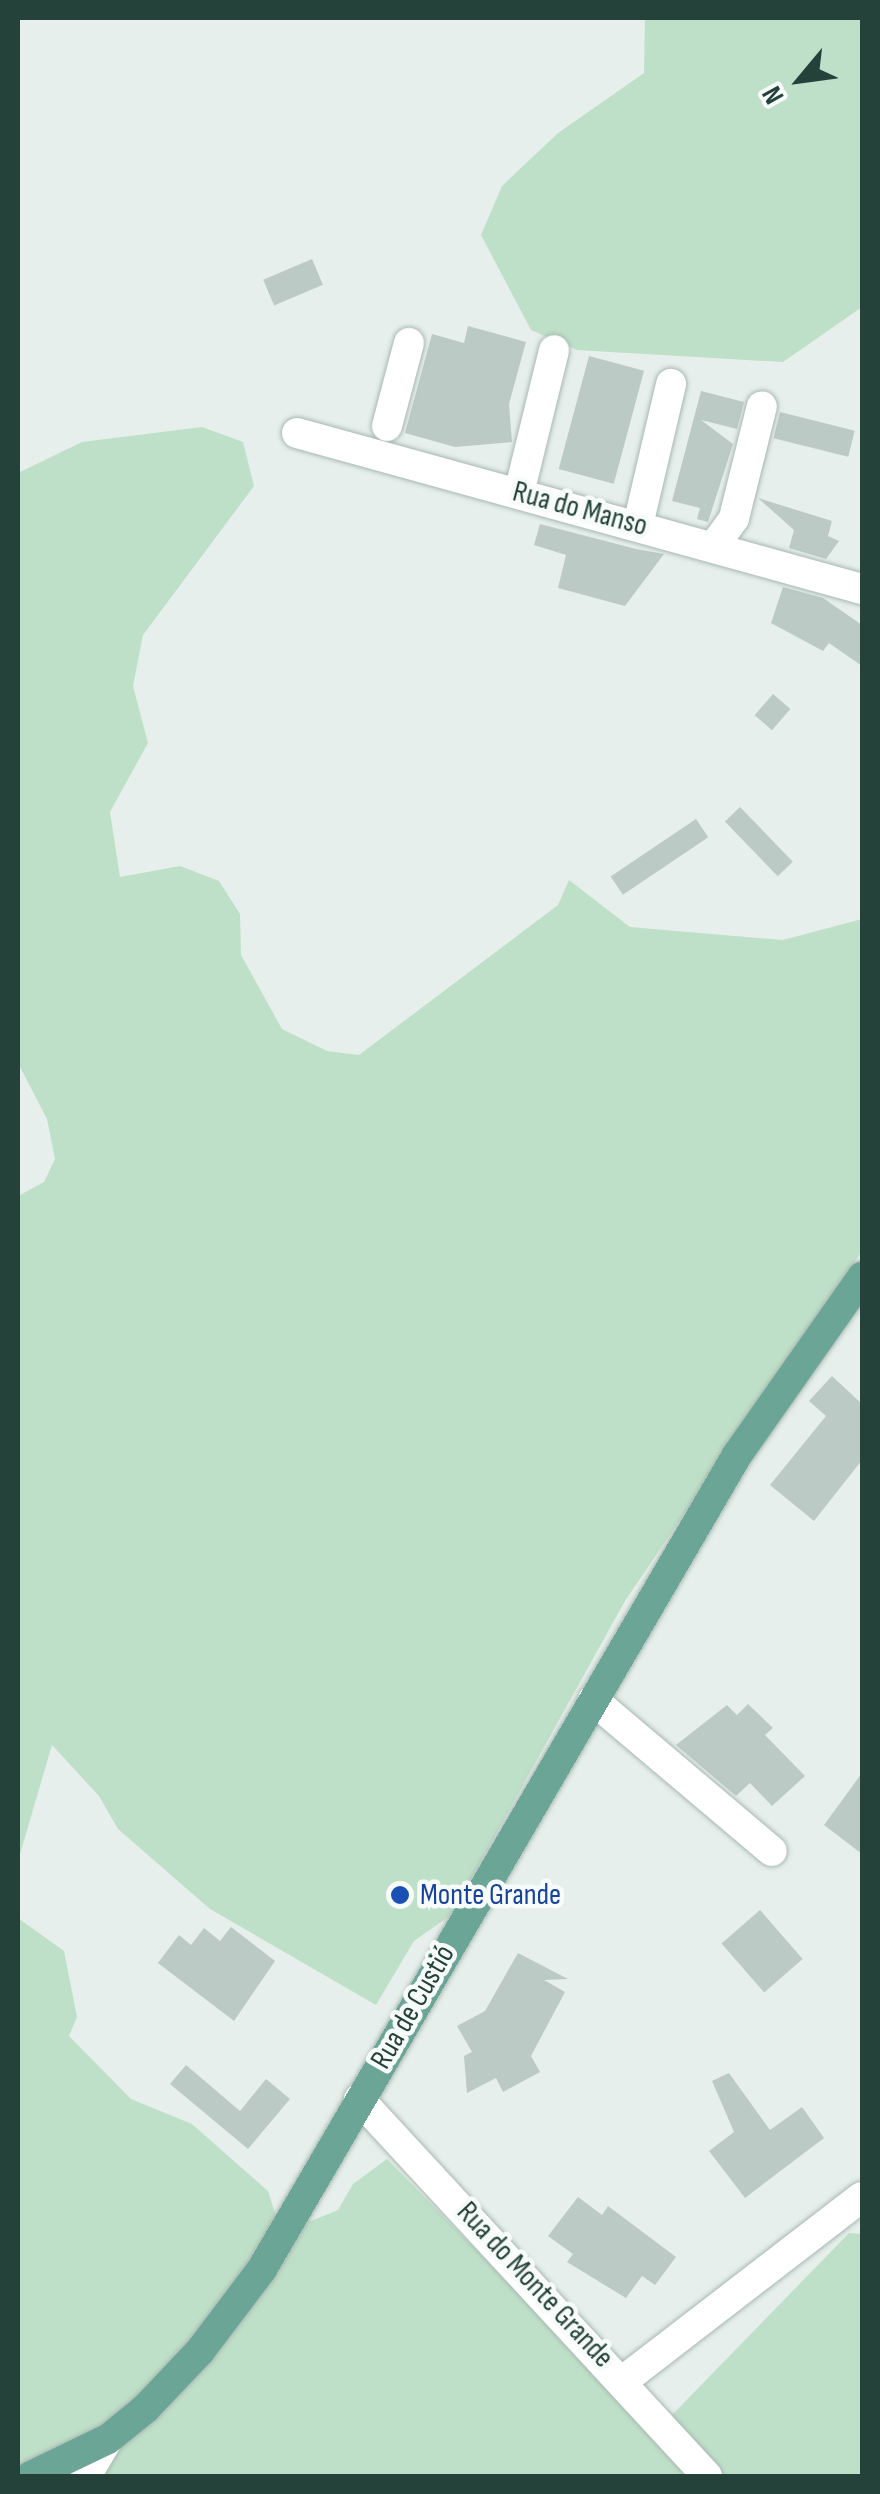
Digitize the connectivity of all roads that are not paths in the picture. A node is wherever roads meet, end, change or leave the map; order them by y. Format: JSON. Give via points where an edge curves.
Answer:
{"nodes":[{"id":1,"x":410,"y":343,"type":"dead end"},
{"id":2,"x":554,"y":350,"type":"dead end"},
{"id":3,"x":671,"y":384,"type":"dead end"},
{"id":4,"x":762,"y":406,"type":"dead end"},
{"id":5,"x":297,"y":433,"type":"dead end"},
{"id":6,"x":384,"y":443,"type":"junction"},
{"id":7,"x":520,"y":493,"type":"junction"},
{"id":8,"x":638,"y":525,"type":"junction"},
{"id":9,"x":714,"y":546,"type":"junction"},
{"id":10,"x":861,"y":584,"type":"edge"},
{"id":11,"x":862,"y":1277,"type":"edge"},
{"id":12,"x":593,"y":1700,"type":"junction"},
{"id":13,"x":772,"y":1851,"type":"dead end"},
{"id":14,"x":359,"y":2099,"type":"junction"},
{"id":15,"x":862,"y":2197,"type":"edge"},
{"id":16,"x":624,"y":2380,"type":"junction"},
{"id":17,"x":108,"y":2439,"type":"junction"},
{"id":18,"x":31,"y":2476,"type":"edge"},
{"id":19,"x":86,"y":2476,"type":"edge"},
{"id":20,"x":706,"y":2476,"type":"edge"}],
"edges":[{"from":1,"to":6,"type":"street"},
{"from":2,"to":7,"type":"street"},
{"from":3,"to":8,"type":"street"},
{"from":4,"to":9,"type":"street","via":[[734,518]]},
{"from":5,"to":6,"type":"street","name":"Rua do Manso"},
{"from":6,"to":7,"type":"street","name":"Rua do Manso"},
{"from":7,"to":8,"type":"street","name":"Rua do Manso"},
{"from":8,"to":9,"type":"street","name":"Rua do Manso"},
{"from":9,"to":10,"type":"street","name":"Rua do Manso"},
{"from":11,"to":12,"type":"main road","name":"Rua de Custió","via":[[738,1455]]},
{"from":12,"to":13,"type":"street"},
{"from":12,"to":14,"type":"main road","name":"Rua de Custió"},
{"from":14,"to":16,"type":"street","name":"Rua do Monte Grande"},
{"from":14,"to":17,"type":"main road","name":"Rua de Custió","via":[[262,2269],[172,2383]]},
{"from":15,"to":16,"type":"street"},
{"from":16,"to":20,"type":"street","name":"Rua do Monte Grande"},
{"from":17,"to":18,"type":"main road","name":"Rua de Custió"},
{"from":17,"to":19,"type":"street"}]}
